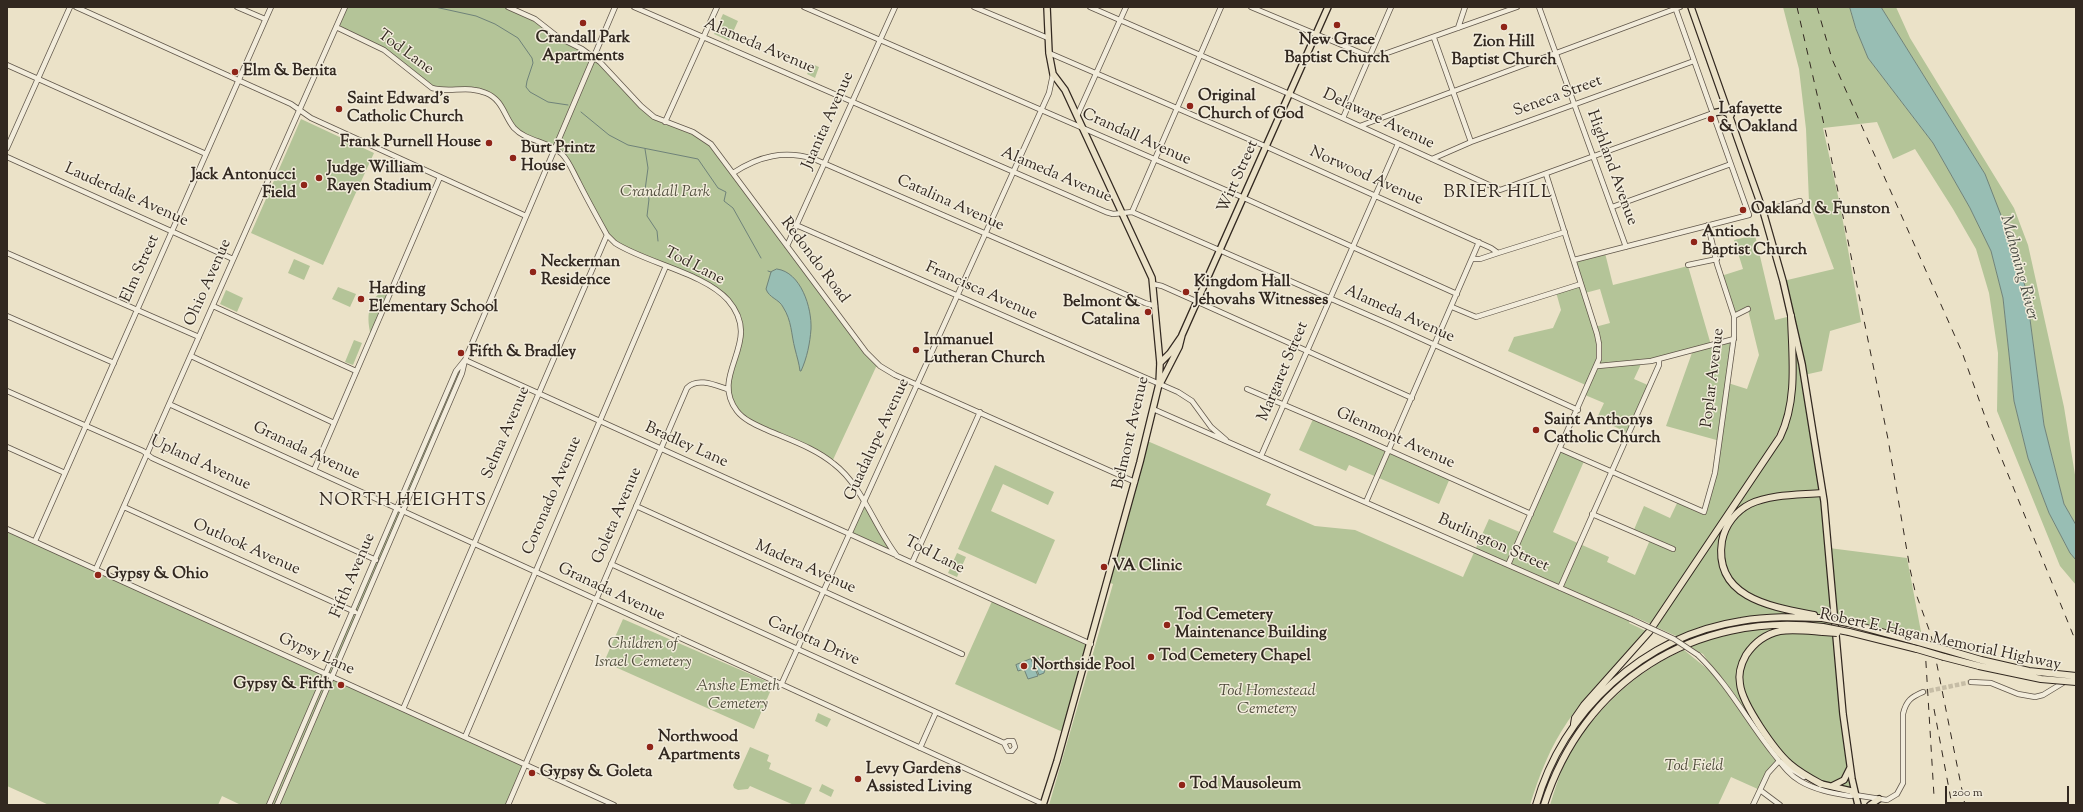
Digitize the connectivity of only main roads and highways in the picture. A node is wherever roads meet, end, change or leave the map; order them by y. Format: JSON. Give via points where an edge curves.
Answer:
{"nodes":[{"id":1,"x":1047,"y":7,"type":"edge"},
{"id":2,"x":1328,"y":7,"type":"edge"},
{"id":3,"x":1691,"y":7,"type":"edge"},
{"id":4,"x":1713,"y":113,"type":"road end"},
{"id":5,"x":1731,"y":115,"type":"junction"},
{"id":6,"x":1791,"y":316,"type":"junction"},
{"id":7,"x":1182,"y":335,"type":"junction"},
{"id":8,"x":1160,"y":363,"type":"junction"},
{"id":9,"x":1159,"y":384,"type":"junction"},
{"id":10,"x":1822,"y":492,"type":"junction"},
{"id":11,"x":1822,"y":618,"type":"junction"},
{"id":12,"x":1823,"y":630,"type":"junction"},
{"id":13,"x":1980,"y":663,"type":"junction"},
{"id":14,"x":2076,"y":675,"type":"edge"},
{"id":15,"x":2076,"y":682,"type":"edge"},
{"id":16,"x":1574,"y":724,"type":"junction"},
{"id":17,"x":1850,"y":767,"type":"junction"},
{"id":18,"x":1821,"y":784,"type":"joint"},
{"id":19,"x":1831,"y":786,"type":"junction"},
{"id":20,"x":1855,"y":795,"type":"junction"},
{"id":21,"x":1879,"y":799,"type":"road end"},
{"id":22,"x":1043,"y":804,"type":"edge"},
{"id":23,"x":1536,"y":805,"type":"edge"},
{"id":24,"x":1544,"y":805,"type":"edge"},
{"id":25,"x":1858,"y":805,"type":"edge"},
{"id":26,"x":1870,"y":805,"type":"edge"}],
"edges":[{"from":1,"to":8,"type":"main road","name":"Belmont Avenue","via":[[1049,53],[1053,74],[1065,90],[1149,270],[1153,284]]},
{"from":2,"to":7,"type":"main road","name":"Wirt Street"},
{"from":3,"to":5,"type":"main road"},
{"from":4,"to":5,"type":"main road","via":[[1723,111]]},
{"from":5,"to":6,"type":"main road","via":[[1763,211]]},
{"from":6,"to":10,"type":"main road","via":[[1809,405]]},
{"from":6,"to":16,"type":"highway","via":[[1793,382],[1788,417],[1780,436],[1649,632],[1584,705]]},
{"from":7,"to":8,"type":"main road","name":"Wirt Street","via":[[1170,354]]},
{"from":7,"to":9,"type":"main road","name":"Wirt Street","via":[[1179,347]]},
{"from":8,"to":9,"type":"main road","name":"Belmont Avenue"},
{"from":9,"to":22,"type":"main road","name":"Belmont Avenue","via":[[1091,644]]},
{"from":10,"to":11,"type":"highway","via":[[1764,500],[1739,511],[1724,533],[1722,552],[1727,576],[1744,594],[1768,605]]},
{"from":10,"to":17,"type":"main road","via":[[1836,650]]},
{"from":11,"to":13,"type":"highway","name":"Robert E. Hagan Memorial Highway","bridge":true,"via":[[1947,650]]},
{"from":11,"to":16,"type":"highway","name":"Robert E. Hagan Memorial Highway","via":[[1775,617],[1739,621],[1705,629],[1682,638],[1644,659],[1622,675]]},
{"from":12,"to":13,"type":"highway","name":"Robert E. Hagan Memorial Highway","bridge":true,"via":[[1848,632],[1944,657]]},
{"from":12,"to":18,"type":"highway","via":[[1792,630],[1770,634],[1751,648],[1742,664],[1740,678],[1741,690],[1747,705],[1783,758]]},
{"from":12,"to":24,"type":"highway","name":"Robert E. Hagan Memorial Highway","via":[[1785,624],[1742,628],[1689,643],[1655,660],[1619,687],[1585,723],[1560,765]]},
{"from":13,"to":14,"type":"highway","name":"Robert E. Hagan Memorial Highway","bridge":true},
{"from":13,"to":15,"type":"highway","name":"Robert E. Hagan Memorial Highway","bridge":true,"via":[[2041,679]]},
{"from":16,"to":23,"type":"highway","name":"Robert E. Hagan Memorial Highway","via":[[1550,765]]},
{"from":17,"to":19,"type":"main road","via":[[1844,780]]},
{"from":17,"to":20,"type":"main road"},
{"from":18,"to":19,"type":"main road","name":"Burlington Street"},
{"from":19,"to":20,"type":"main road","name":"Burlington Street","via":[[1851,791]]},
{"from":20,"to":25,"type":"main road"},
{"from":21,"to":26,"type":"main road"}]}
